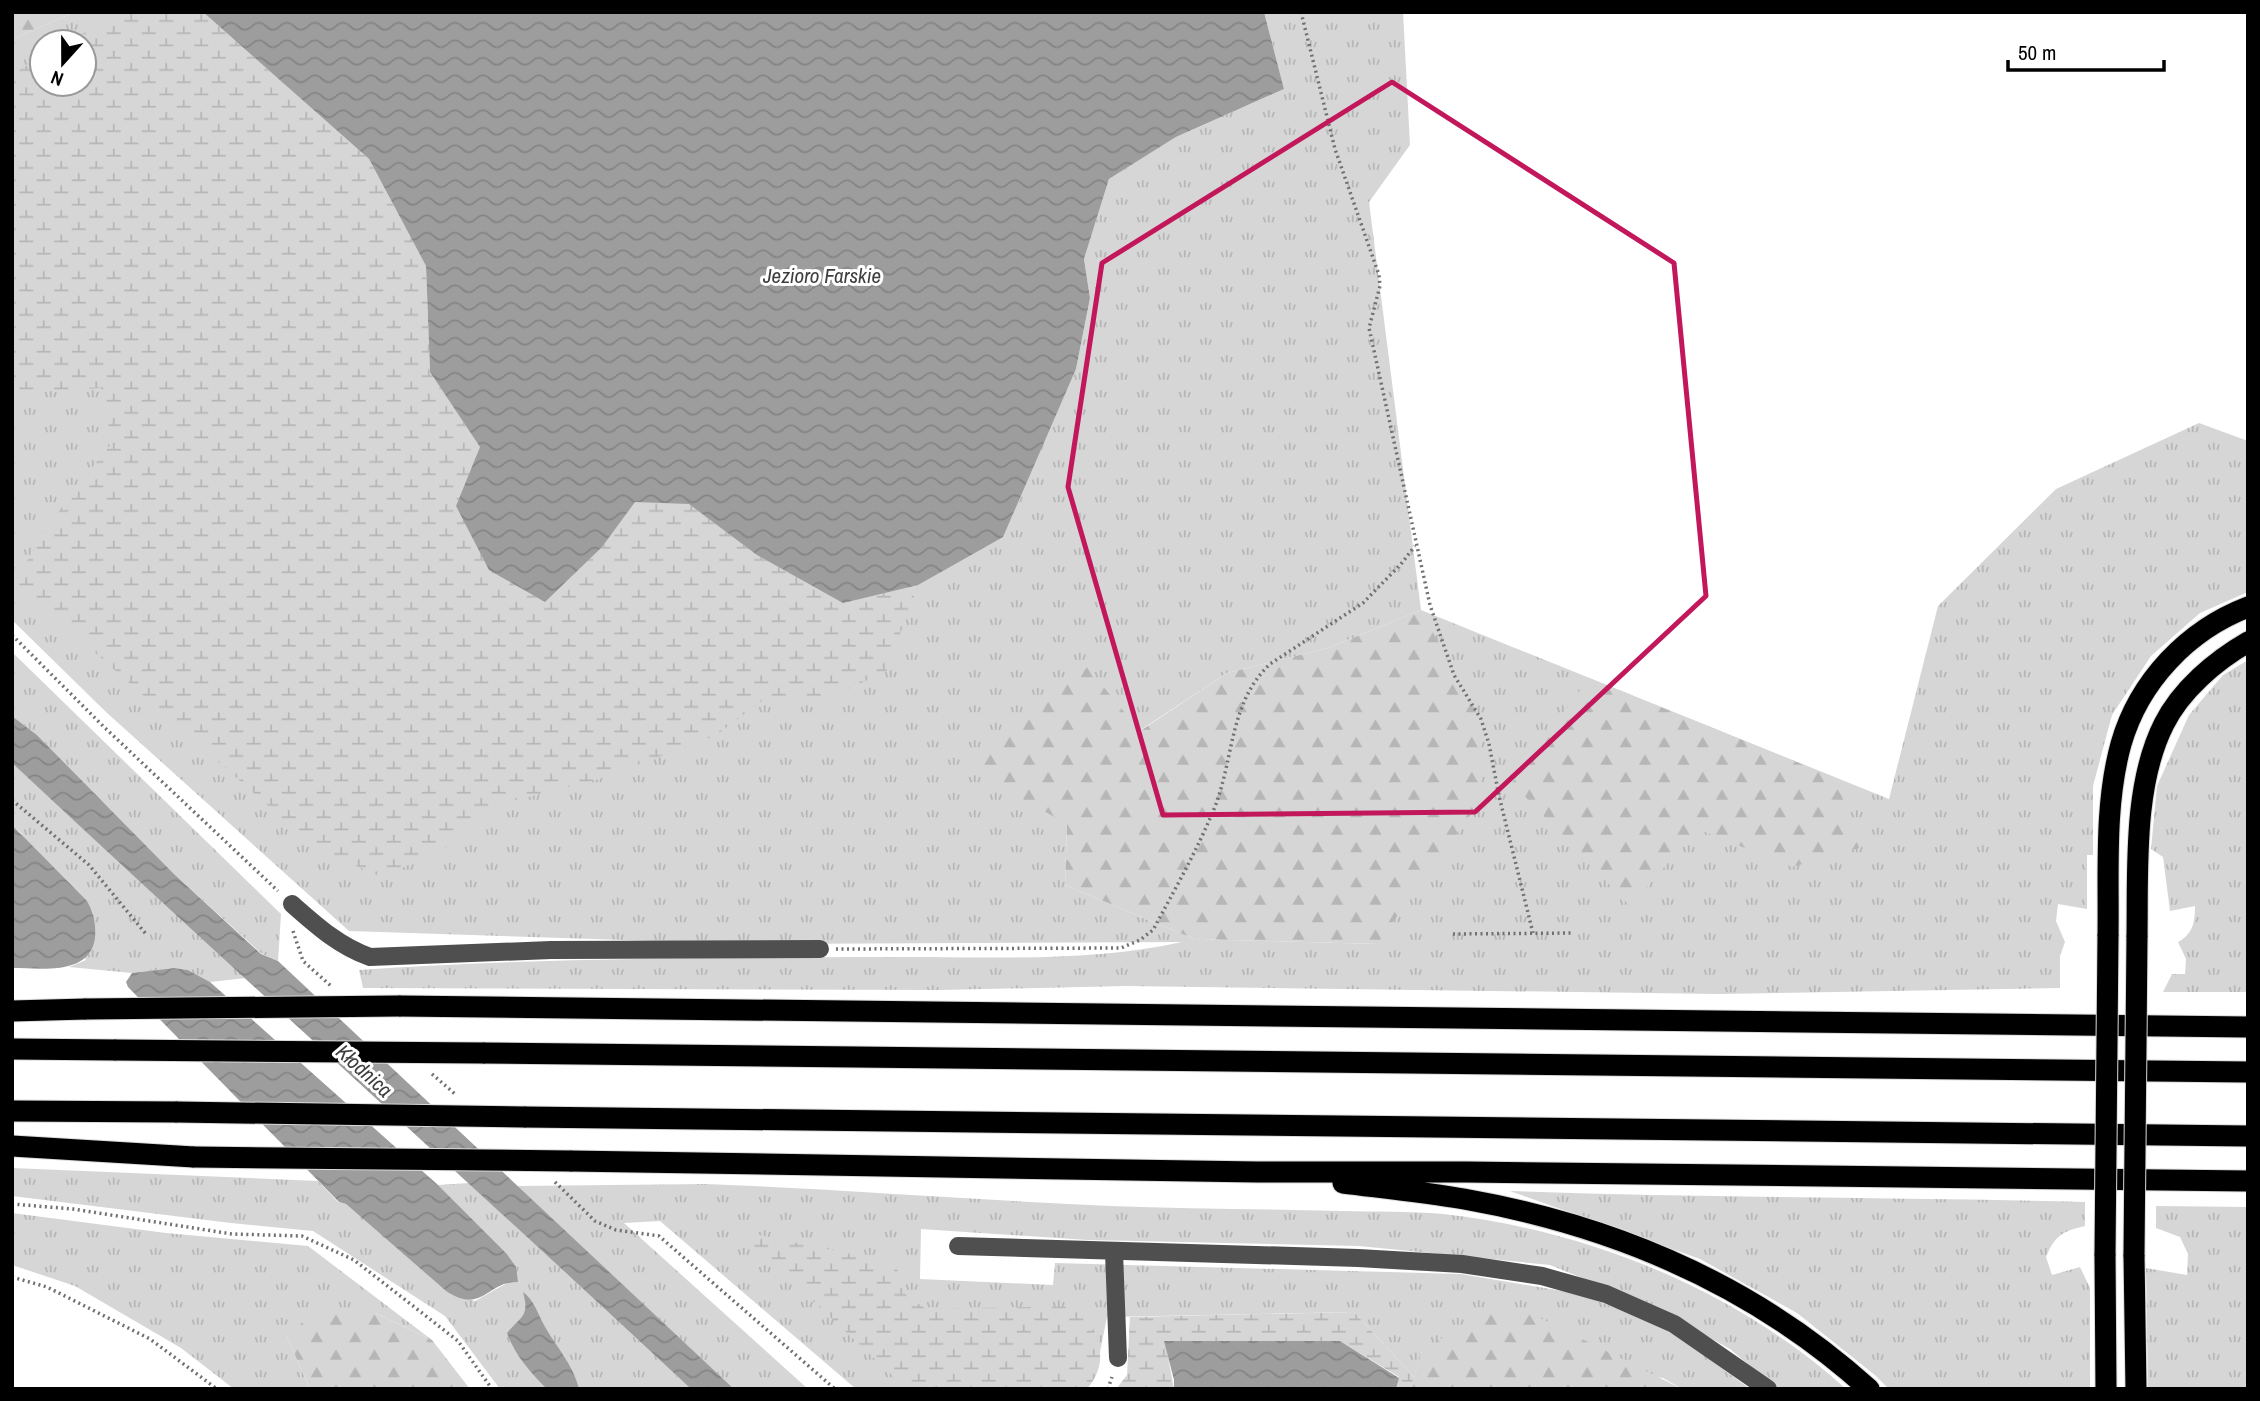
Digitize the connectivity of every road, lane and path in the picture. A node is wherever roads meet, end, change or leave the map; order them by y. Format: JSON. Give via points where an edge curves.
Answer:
{"nodes":[{"id":1,"x":1301,"y":12,"type":"edge"},
{"id":2,"x":1415,"y":545,"type":"junction"},
{"id":3,"x":2248,"y":607,"type":"edge"},
{"id":4,"x":12,"y":635,"type":"edge"},
{"id":5,"x":2248,"y":642,"type":"edge"},
{"id":6,"x":12,"y":800,"type":"edge"},
{"id":7,"x":292,"y":904,"type":"junction"},
{"id":8,"x":1533,"y":933,"type":"junction"},
{"id":9,"x":1574,"y":933,"type":"dead end"},
{"id":10,"x":146,"y":934,"type":"dead end"},
{"id":11,"x":1453,"y":934,"type":"dead end"},
{"id":12,"x":820,"y":949,"type":"joint"},
{"id":13,"x":334,"y":988,"type":"dead end"},
{"id":14,"x":12,"y":1011,"type":"edge"},
{"id":15,"x":2248,"y":1015,"type":"edge"},
{"id":16,"x":2162,"y":1026,"type":"junction"},
{"id":17,"x":2248,"y":1027,"type":"edge"},
{"id":18,"x":12,"y":1049,"type":"edge"},
{"id":19,"x":427,"y":1070,"type":"dead end"},
{"id":20,"x":2248,"y":1072,"type":"edge"},
{"id":21,"x":458,"y":1097,"type":"dead end"},
{"id":22,"x":12,"y":1111,"type":"edge"},
{"id":23,"x":2248,"y":1136,"type":"edge"},
{"id":24,"x":12,"y":1146,"type":"edge"},
{"id":25,"x":1257,"y":1172,"type":"junction"},
{"id":26,"x":551,"y":1178,"type":"dead end"},
{"id":27,"x":2248,"y":1181,"type":"edge"},
{"id":28,"x":12,"y":1204,"type":"edge"},
{"id":29,"x":958,"y":1246,"type":"dead end"},
{"id":30,"x":1114,"y":1252,"type":"junction"},
{"id":31,"x":12,"y":1277,"type":"edge"},
{"id":32,"x":1118,"y":1358,"type":"dead end"},
{"id":33,"x":217,"y":1389,"type":"edge"},
{"id":34,"x":492,"y":1389,"type":"edge"},
{"id":35,"x":835,"y":1389,"type":"edge"},
{"id":36,"x":1768,"y":1389,"type":"edge"},
{"id":37,"x":1868,"y":1389,"type":"edge"},
{"id":38,"x":2106,"y":1389,"type":"edge"},
{"id":39,"x":2136,"y":1389,"type":"edge"}],
"edges":[{"from":1,"to":2,"type":"path","via":[[1335,149],[1380,275],[1369,328]]},
{"from":2,"to":8,"type":"path","via":[[1445,649],[1489,744]]},
{"from":2,"to":12,"type":"path","via":[[1363,603],[1257,677],[1244,697],[1216,803],[1153,930],[1140,940],[1121,948]]},
{"from":3,"to":38,"type":"highway","bridge":true,"via":[[2201,631],[2152,680],[2122,743],[2114,781],[2108,936]]},
{"from":4,"to":7,"type":"path","via":[[112,736]]},
{"from":5,"to":39,"type":"highway","bridge":true,"via":[[2181,698],[2164,724],[2143,801],[2137,937]]},
{"from":6,"to":10,"type":"path","via":[[89,865]]},
{"from":7,"to":12,"type":"lane","via":[[329,936],[370,957],[551,950]]},
{"from":7,"to":13,"type":"path","via":[[293,936],[303,961]]},
{"from":8,"to":9,"type":"path"},
{"from":8,"to":11,"type":"path"},
{"from":14,"to":16,"type":"highway","bridge":true,"via":[[399,1006]]},
{"from":15,"to":16,"type":"highway"},
{"from":16,"to":17,"type":"highway"},
{"from":18,"to":20,"type":"highway","bridge":true},
{"from":19,"to":21,"type":"path"},
{"from":22,"to":23,"type":"highway","bridge":true},
{"from":24,"to":25,"type":"highway","bridge":true,"via":[[194,1157]]},
{"from":25,"to":27,"type":"highway"},
{"from":25,"to":37,"type":"highway","via":[[1463,1199],[1527,1212],[1624,1241],[1692,1270],[1790,1325]]},
{"from":26,"to":35,"type":"path","via":[[595,1220],[616,1230],[659,1236]]},
{"from":28,"to":34,"type":"path","via":[[232,1234],[302,1236],[354,1260],[457,1341]]},
{"from":29,"to":30,"type":"lane"},
{"from":30,"to":32,"type":"lane"},
{"from":30,"to":36,"type":"lane","via":[[1371,1258],[1462,1264],[1542,1276],[1606,1294],[1674,1324]]},
{"from":31,"to":33,"type":"path","via":[[47,1287],[150,1339]]}]}
